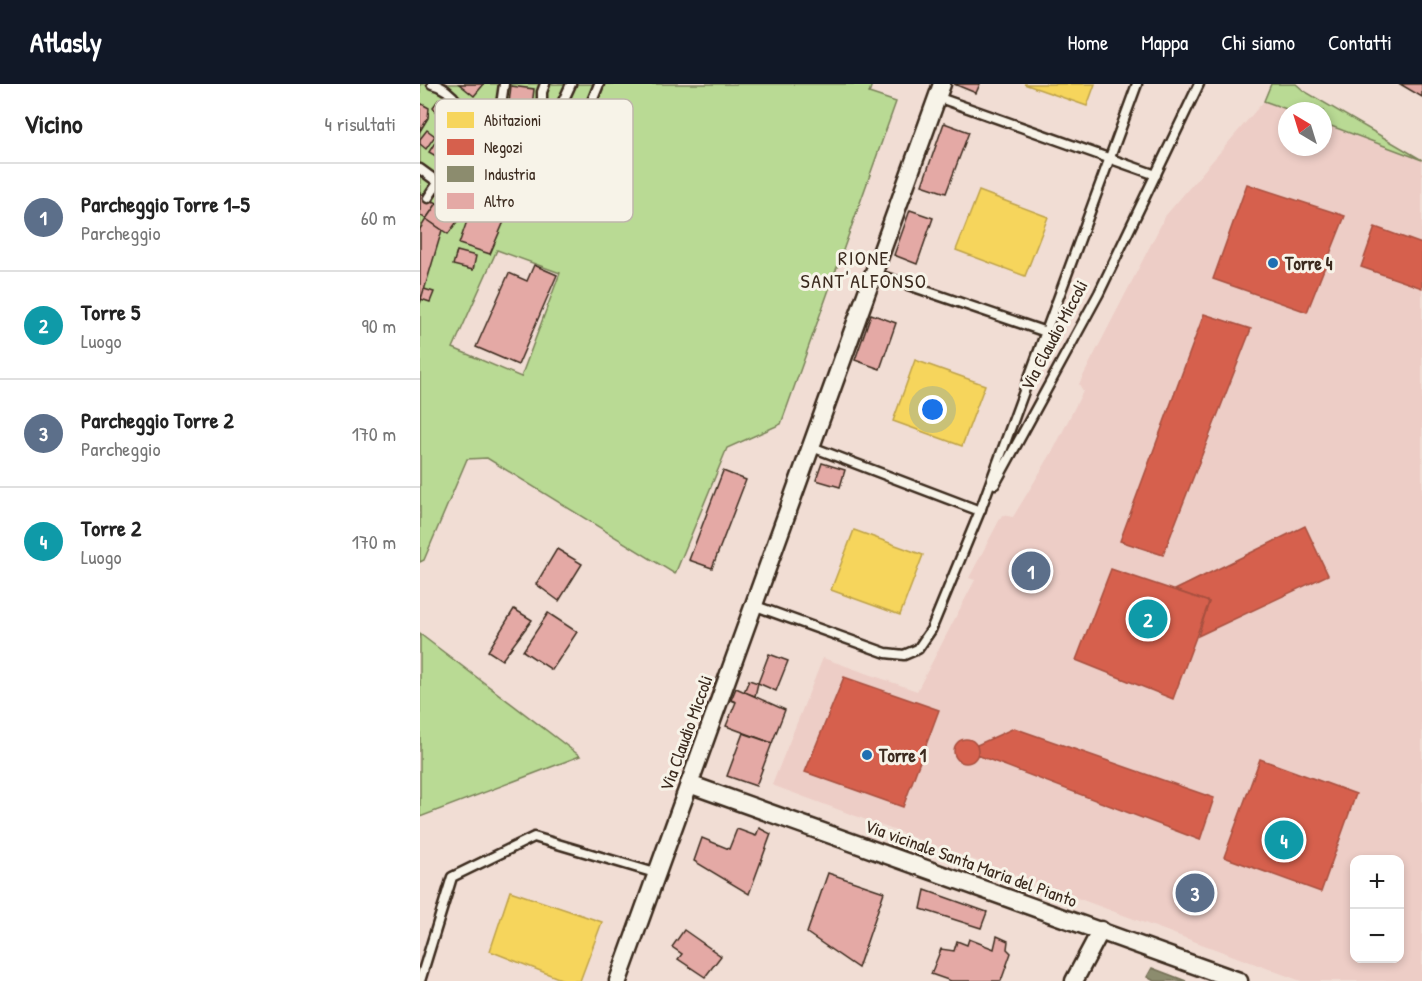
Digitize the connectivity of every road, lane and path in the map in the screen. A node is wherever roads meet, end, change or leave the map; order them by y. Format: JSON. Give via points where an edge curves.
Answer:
{"nodes":[{"id":1,"x":432,"y":84,"type":"edge"},
{"id":2,"x":504,"y":84,"type":"edge"},
{"id":3,"x":545,"y":84,"type":"edge"},
{"id":4,"x":571,"y":84,"type":"edge"},
{"id":5,"x":599,"y":84,"type":"edge"},
{"id":6,"x":1137,"y":84,"type":"edge"},
{"id":7,"x":1199,"y":84,"type":"edge"},
{"id":8,"x":940,"y":90,"type":"edge"},
{"id":9,"x":455,"y":99,"type":"edge"},
{"id":10,"x":502,"y":99,"type":"edge"},
{"id":11,"x":542,"y":99,"type":"edge"},
{"id":12,"x":564,"y":99,"type":"edge"},
{"id":13,"x":593,"y":99,"type":"edge"},
{"id":14,"x":1110,"y":158,"type":"junction"},
{"id":15,"x":420,"y":170,"type":"edge"},
{"id":16,"x":1156,"y":175,"type":"junction"},
{"id":17,"x":435,"y":180,"type":"edge"},
{"id":18,"x":435,"y":187,"type":"edge"},
{"id":19,"x":428,"y":198,"type":"dead end"},
{"id":20,"x":873,"y":273,"type":"junction"},
{"id":21,"x":1046,"y":332,"type":"junction"},
{"id":22,"x":812,"y":447,"type":"junction"},
{"id":23,"x":980,"y":512,"type":"junction"},
{"id":24,"x":753,"y":605,"type":"junction"},
{"id":25,"x":689,"y":784,"type":"junction"},
{"id":26,"x":655,"y":873,"type":"junction"},
{"id":27,"x":1101,"y":930,"type":"junction"},
{"id":28,"x":420,"y":981,"type":"edge"},
{"id":29,"x":618,"y":981,"type":"edge"},
{"id":30,"x":1074,"y":981,"type":"edge"},
{"id":31,"x":1239,"y":981,"type":"edge"}],
"edges":[{"from":1,"to":9,"type":"lane"},
{"from":2,"to":10,"type":"lane"},
{"from":3,"to":11,"type":"lane"},
{"from":4,"to":12,"type":"lane"},
{"from":5,"to":13,"type":"lane"},
{"from":6,"to":14,"type":"lane","name":"Via Claudio Miccoli"},
{"from":7,"to":16,"type":"lane","name":"Via Claudio Miccoli"},
{"from":8,"to":14,"type":"lane","name":"Via Claudio Miccoli"},
{"from":8,"to":20,"type":"street","name":"Via Claudio Miccoli"},
{"from":14,"to":16,"type":"lane","name":"Via Claudio Miccoli"},
{"from":14,"to":21,"type":"lane","name":"Via Claudio Miccoli"},
{"from":15,"to":17,"type":"lane"},
{"from":16,"to":23,"type":"lane","name":"Via Claudio Miccoli","via":[[1099,293]]},
{"from":18,"to":19,"type":"lane"},
{"from":20,"to":21,"type":"lane","name":"Via Claudio Miccoli"},
{"from":20,"to":22,"type":"street","name":"Via Claudio Miccoli"},
{"from":21,"to":23,"type":"lane","name":"Via Claudio Miccoli"},
{"from":22,"to":23,"type":"lane"},
{"from":22,"to":24,"type":"street","name":"Via Claudio Miccoli"},
{"from":23,"to":24,"type":"lane","name":"Via Claudio Miccoli","via":[[931,630],[918,649],[904,655],[886,653]]},
{"from":24,"to":25,"type":"street","name":"Via Claudio Miccoli"},
{"from":25,"to":26,"type":"street","name":"Via Claudio Miccoli"},
{"from":25,"to":27,"type":"street","name":"Via vicinale Santa Maria del Pianto"},
{"from":26,"to":28,"type":"lane","via":[[534,837],[452,877]]},
{"from":26,"to":29,"type":"street","name":"Via Claudio Miccoli"},
{"from":27,"to":30,"type":"street"},
{"from":27,"to":31,"type":"street","name":"Via vicinale Santa Maria del Pianto"}]}
